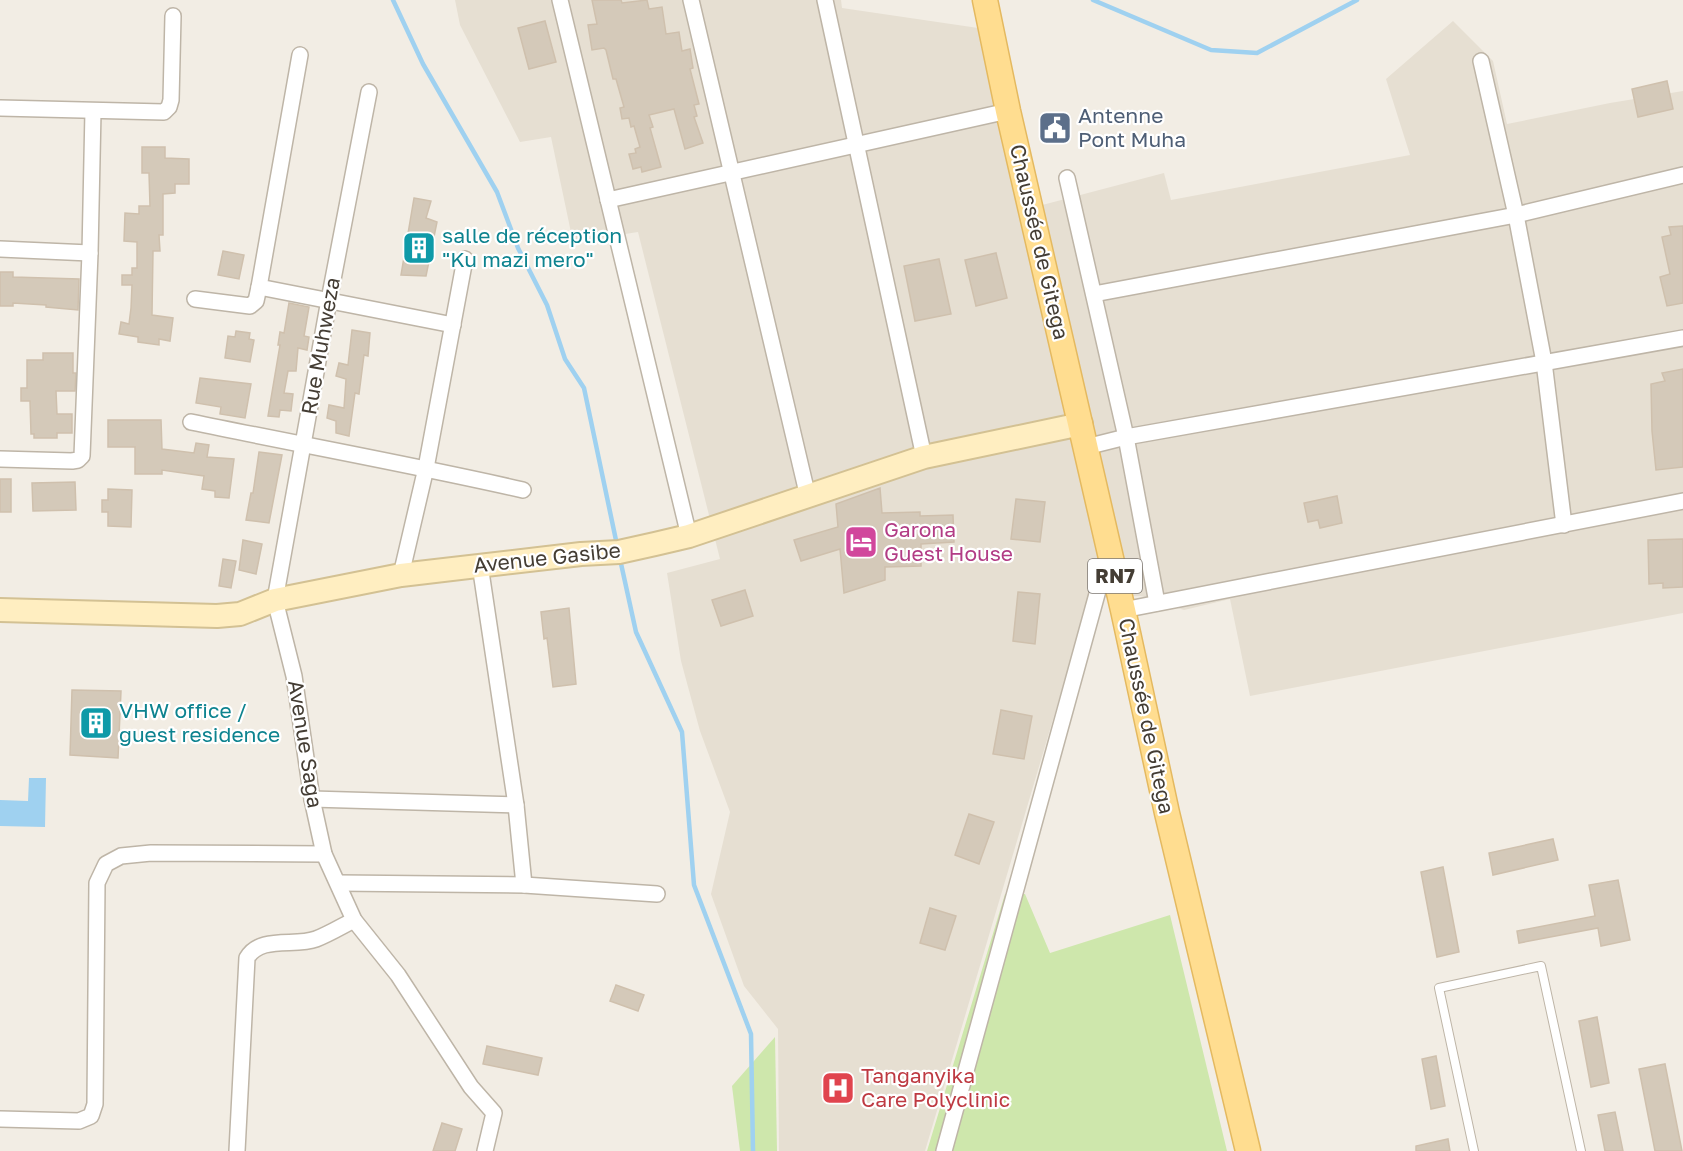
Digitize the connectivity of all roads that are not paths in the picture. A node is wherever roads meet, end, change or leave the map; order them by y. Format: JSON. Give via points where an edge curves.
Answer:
{"nodes":[{"id":1,"x":560,"y":0,"type":"edge"},
{"id":2,"x":691,"y":0,"type":"edge"},
{"id":3,"x":825,"y":0,"type":"edge"},
{"id":4,"x":986,"y":0,"type":"edge"},
{"id":5,"x":173,"y":16,"type":"dead end"},
{"id":6,"x":300,"y":55,"type":"dead end"},
{"id":7,"x":1481,"y":61,"type":"dead end"},
{"id":8,"x":369,"y":92,"type":"dead end"},
{"id":9,"x":0,"y":108,"type":"edge"},
{"id":10,"x":93,"y":111,"type":"junction"},
{"id":11,"x":1008,"y":111,"type":"junction"},
{"id":12,"x":857,"y":145,"type":"junction"},
{"id":13,"x":730,"y":172,"type":"junction"},
{"id":14,"x":1683,"y":175,"type":"edge"},
{"id":15,"x":1067,"y":178,"type":"dead end"},
{"id":16,"x":608,"y":200,"type":"junction"},
{"id":17,"x":1516,"y":216,"type":"junction"},
{"id":18,"x":0,"y":249,"type":"edge"},
{"id":19,"x":90,"y":253,"type":"junction"},
{"id":20,"x":465,"y":259,"type":"dead end"},
{"id":21,"x":259,"y":287,"type":"junction"},
{"id":22,"x":1094,"y":294,"type":"junction"},
{"id":23,"x":195,"y":299,"type":"dead end"},
{"id":24,"x":329,"y":300,"type":"junction"},
{"id":25,"x":453,"y":325,"type":"junction"},
{"id":26,"x":1683,"y":338,"type":"edge"},
{"id":27,"x":1544,"y":362,"type":"junction"},
{"id":28,"x":191,"y":422,"type":"dead end"},
{"id":29,"x":1081,"y":424,"type":"junction"},
{"id":30,"x":1126,"y":437,"type":"junction"},
{"id":31,"x":303,"y":446,"type":"junction"},
{"id":32,"x":1086,"y":447,"type":"junction"},
{"id":33,"x":924,"y":457,"type":"junction"},
{"id":34,"x":0,"y":459,"type":"edge"},
{"id":35,"x":426,"y":468,"type":"junction"},
{"id":36,"x":523,"y":490,"type":"dead end"},
{"id":37,"x":808,"y":497,"type":"junction"},
{"id":38,"x":1683,"y":501,"type":"edge"},
{"id":39,"x":1564,"y":525,"type":"junction"},
{"id":40,"x":689,"y":536,"type":"junction"},
{"id":41,"x":1108,"y":551,"type":"junction"},
{"id":42,"x":480,"y":565,"type":"junction"},
{"id":43,"x":401,"y":575,"type":"junction"},
{"id":44,"x":275,"y":600,"type":"junction"},
{"id":45,"x":1157,"y":603,"type":"junction"},
{"id":46,"x":0,"y":610,"type":"edge"},
{"id":47,"x":1123,"y":610,"type":"junction"},
{"id":48,"x":312,"y":800,"type":"junction"},
{"id":49,"x":516,"y":805,"type":"junction"},
{"id":50,"x":324,"y":854,"type":"junction"},
{"id":51,"x":338,"y":883,"type":"junction"},
{"id":52,"x":524,"y":885,"type":"junction"},
{"id":53,"x":657,"y":894,"type":"dead end"},
{"id":54,"x":354,"y":920,"type":"junction"},
{"id":55,"x":3,"y":1119,"type":"edge"},
{"id":56,"x":237,"y":1151,"type":"edge"},
{"id":57,"x":485,"y":1151,"type":"edge"},
{"id":58,"x":944,"y":1151,"type":"edge"},
{"id":59,"x":1248,"y":1151,"type":"edge"},
{"id":60,"x":1474,"y":1151,"type":"edge"},
{"id":61,"x":1581,"y":1151,"type":"edge"}],
"edges":[{"from":1,"to":16,"type":"street"},
{"from":2,"to":13,"type":"street"},
{"from":3,"to":12,"type":"street"},
{"from":4,"to":11,"type":"main road","name":"Chaussée de Gitega","number":"RN7"},
{"from":5,"to":10,"type":"street","via":[[169,107],[159,113]]},
{"from":6,"to":21,"type":"street"},
{"from":7,"to":17,"type":"street"},
{"from":8,"to":24,"type":"street","name":"Rue Muhweza"},
{"from":9,"to":10,"type":"street"},
{"from":10,"to":19,"type":"street"},
{"from":11,"to":12,"type":"street"},
{"from":11,"to":29,"type":"main road","name":"Chaussée de Gitega","number":"RN7"},
{"from":12,"to":13,"type":"street"},
{"from":12,"to":33,"type":"street"},
{"from":13,"to":16,"type":"street"},
{"from":13,"to":37,"type":"street"},
{"from":14,"to":17,"type":"street"},
{"from":15,"to":22,"type":"street"},
{"from":16,"to":40,"type":"street"},
{"from":17,"to":22,"type":"street"},
{"from":17,"to":27,"type":"street"},
{"from":18,"to":19,"type":"street"},
{"from":19,"to":34,"type":"street","via":[[82,456],[72,461]]},
{"from":20,"to":25,"type":"street"},
{"from":21,"to":23,"type":"street","via":[[256,302],[250,306]]},
{"from":21,"to":24,"type":"street"},
{"from":22,"to":30,"type":"street"},
{"from":24,"to":25,"type":"street"},
{"from":24,"to":31,"type":"street","name":"Rue Muhweza"},
{"from":25,"to":35,"type":"street"},
{"from":26,"to":27,"type":"street"},
{"from":27,"to":30,"type":"street"},
{"from":27,"to":39,"type":"street"},
{"from":28,"to":31,"type":"street"},
{"from":29,"to":32,"type":"main road","name":"Chaussée de Gitega","number":"RN7"},
{"from":29,"to":33,"type":"street","name":"Avenue Gasibe"},
{"from":30,"to":32,"type":"street"},
{"from":30,"to":45,"type":"street"},
{"from":31,"to":35,"type":"street"},
{"from":31,"to":44,"type":"street","name":"Rue Muhweza"},
{"from":32,"to":41,"type":"main road","name":"Chaussée de Gitega","number":"RN7"},
{"from":33,"to":37,"type":"street","name":"Avenue Gasibe"},
{"from":35,"to":36,"type":"street"},
{"from":35,"to":43,"type":"street"},
{"from":37,"to":40,"type":"street","name":"Avenue Gasibe"},
{"from":38,"to":39,"type":"street"},
{"from":39,"to":45,"type":"street"},
{"from":40,"to":42,"type":"street","name":"Avenue Gasibe","via":[[619,552]]},
{"from":41,"to":47,"type":"main road","name":"Chaussée de Gitega","number":"RN7"},
{"from":41,"to":58,"type":"street"},
{"from":42,"to":43,"type":"street","name":"Avenue Gasibe"},
{"from":42,"to":49,"type":"street"},
{"from":43,"to":44,"type":"street","name":"Avenue Gasibe"},
{"from":44,"to":46,"type":"street","name":"Avenue Gasibe","via":[[240,614],[217,616]]},
{"from":44,"to":48,"type":"street","name":"Avenue Saga","via":[[294,676]]},
{"from":45,"to":47,"type":"street"},
{"from":47,"to":59,"type":"main road","name":"Chaussée de Gitega","number":"RN7"},
{"from":48,"to":49,"type":"street"},
{"from":48,"to":50,"type":"street","name":"Avenue Saga"},
{"from":49,"to":52,"type":"street"},
{"from":50,"to":51,"type":"street","name":"Avenue Saga"},
{"from":50,"to":55,"type":"street","via":[[151,853],[122,856],[106,864],[97,883],[95,1104],[91,1116],[79,1121]]},
{"from":51,"to":52,"type":"street"},
{"from":51,"to":54,"type":"street","name":"Avenue Saga"},
{"from":52,"to":53,"type":"street"},
{"from":54,"to":56,"type":"street","via":[[315,939],[255,948],[246,958]]},
{"from":54,"to":57,"type":"street","name":"Avenue Saga","via":[[398,975],[471,1087],[494,1113]]},
{"from":60,"to":61,"type":"lane","via":[[1439,988],[1541,966]]}]}
